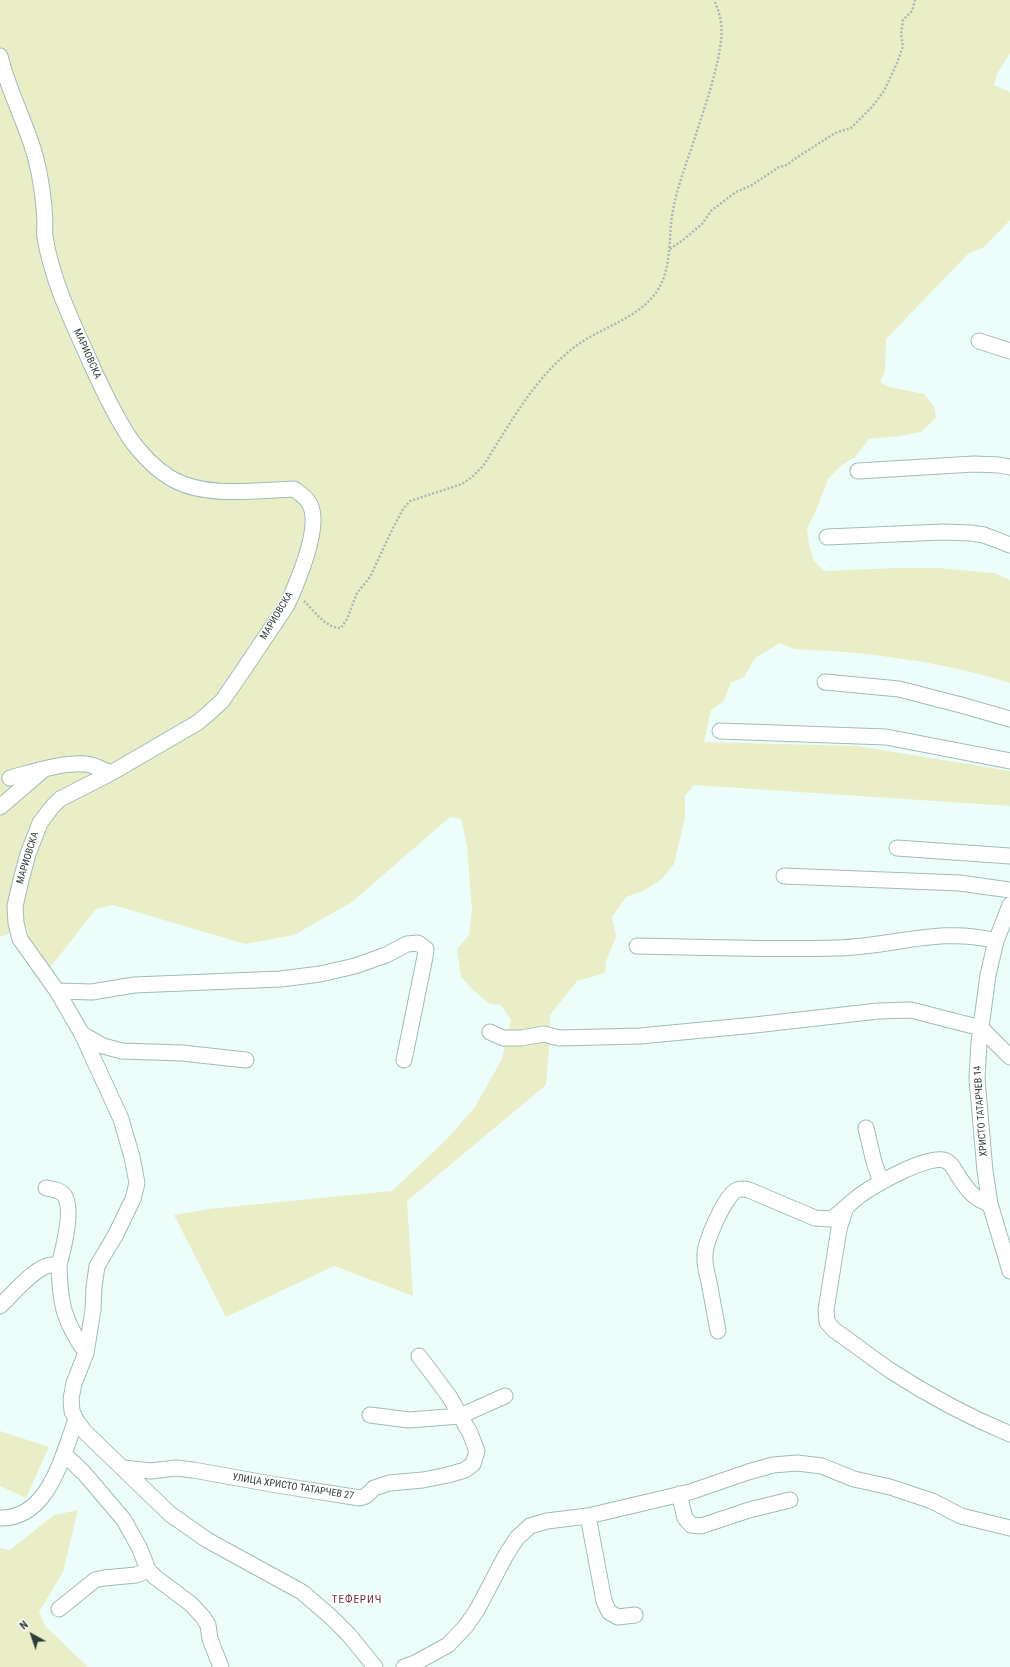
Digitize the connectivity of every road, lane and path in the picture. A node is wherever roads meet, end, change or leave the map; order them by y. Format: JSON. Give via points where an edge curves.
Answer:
{"nodes":[{"id":1,"x":714,"y":0,"type":"edge"},
{"id":2,"x":915,"y":0,"type":"edge"},
{"id":3,"x":0,"y":56,"type":"edge"},
{"id":4,"x":670,"y":249,"type":"junction"},
{"id":5,"x":979,"y":341,"type":"dead end"},
{"id":6,"x":1010,"y":351,"type":"edge"},
{"id":7,"x":1010,"y":467,"type":"edge"},
{"id":8,"x":858,"y":471,"type":"dead end"},
{"id":9,"x":827,"y":537,"type":"dead end"},
{"id":10,"x":1010,"y":545,"type":"edge"},
{"id":11,"x":293,"y":591,"type":"junction"},
{"id":12,"x":825,"y":682,"type":"dead end"},
{"id":13,"x":1010,"y":719,"type":"edge"},
{"id":14,"x":720,"y":732,"type":"dead end"},
{"id":15,"x":1010,"y":761,"type":"edge"},
{"id":16,"x":46,"y":768,"type":"junction"},
{"id":17,"x":111,"y":773,"type":"junction"},
{"id":18,"x":10,"y":778,"type":"dead end"},
{"id":19,"x":0,"y":806,"type":"edge"},
{"id":20,"x":897,"y":848,"type":"dead end"},
{"id":21,"x":1010,"y":856,"type":"edge"},
{"id":22,"x":784,"y":876,"type":"dead end"},
{"id":23,"x":1010,"y":890,"type":"edge"},
{"id":24,"x":1010,"y":905,"type":"edge"},
{"id":25,"x":996,"y":941,"type":"junction"},
{"id":26,"x":637,"y":946,"type":"dead end"},
{"id":27,"x":57,"y":991,"type":"junction"},
{"id":28,"x":981,"y":1028,"type":"junction"},
{"id":29,"x":490,"y":1032,"type":"dead end"},
{"id":30,"x":82,"y":1034,"type":"junction"},
{"id":31,"x":1010,"y":1056,"type":"edge"},
{"id":32,"x":246,"y":1060,"type":"dead end"},
{"id":33,"x":404,"y":1060,"type":"dead end"},
{"id":34,"x":866,"y":1128,"type":"dead end"},
{"id":35,"x":882,"y":1182,"type":"junction"},
{"id":36,"x":46,"y":1188,"type":"dead end"},
{"id":37,"x":990,"y":1204,"type":"junction"},
{"id":38,"x":846,"y":1206,"type":"junction"},
{"id":39,"x":59,"y":1266,"type":"junction"},
{"id":40,"x":1010,"y":1271,"type":"edge"},
{"id":41,"x":0,"y":1306,"type":"edge"},
{"id":42,"x":718,"y":1331,"type":"dead end"},
{"id":43,"x":86,"y":1353,"type":"junction"},
{"id":44,"x":419,"y":1356,"type":"dead end"},
{"id":45,"x":505,"y":1396,"type":"dead end"},
{"id":46,"x":370,"y":1415,"type":"dead end"},
{"id":47,"x":460,"y":1416,"type":"junction"},
{"id":48,"x":76,"y":1420,"type":"junction"},
{"id":49,"x":1010,"y":1434,"type":"edge"},
{"id":50,"x":64,"y":1454,"type":"junction"},
{"id":51,"x":124,"y":1468,"type":"junction"},
{"id":52,"x":679,"y":1494,"type":"junction"},
{"id":53,"x":790,"y":1500,"type":"dead end"},
{"id":54,"x":588,"y":1516,"type":"junction"},
{"id":55,"x":0,"y":1518,"type":"edge"},
{"id":56,"x":1010,"y":1528,"type":"edge"},
{"id":57,"x":148,"y":1570,"type":"junction"},
{"id":58,"x":59,"y":1609,"type":"dead end"},
{"id":59,"x":635,"y":1615,"type":"dead end"},
{"id":60,"x":221,"y":1667,"type":"edge"},
{"id":61,"x":374,"y":1667,"type":"edge"},
{"id":62,"x":404,"y":1667,"type":"edge"}],
"edges":[{"from":1,"to":4,"type":"path","via":[[720,11],[721,40],[712,82],[675,198]]},
{"from":2,"to":4,"type":"path","via":[[912,11],[903,20],[903,46],[897,63],[884,91],[871,108],[851,128],[834,133],[787,165],[779,166],[752,185],[736,192]]},
{"from":3,"to":11,"type":"street","name":"МАРИОВСКА","via":[[36,158],[49,256],[67,309],[114,413],[149,461],[175,480],[190,487],[228,491],[294,489],[301,494],[312,510],[312,525],[310,542]]},
{"from":4,"to":11,"type":"path","via":[[666,272],[656,293],[630,316],[573,348],[557,362],[537,383],[483,466],[472,477],[462,484],[410,501],[403,509],[370,577],[357,593],[341,628],[335,628],[327,623]]},
{"from":5,"to":6,"type":"street"},
{"from":7,"to":8,"type":"street","via":[[974,464]]},
{"from":9,"to":10,"type":"street","via":[[971,533]]},
{"from":11,"to":17,"type":"street","name":"МАРИОВСКА","via":[[287,605],[222,701],[197,723]]},
{"from":12,"to":13,"type":"street","via":[[899,689]]},
{"from":14,"to":15,"type":"street","via":[[886,737]]},
{"from":16,"to":17,"type":"street","via":[[74,764],[91,765]]},
{"from":16,"to":18,"type":"street"},
{"from":16,"to":19,"type":"street"},
{"from":17,"to":27,"type":"street","name":"МАРИОВСКА","via":[[60,799],[52,807],[40,823],[23,873],[15,906],[20,939]]},
{"from":20,"to":21,"type":"street"},
{"from":22,"to":23,"type":"street","via":[[960,883]]},
{"from":24,"to":25,"type":"street","name":"ХРИСТО ТАТАРЧЕВ 14"},
{"from":25,"to":26,"type":"street","via":[[978,936],[955,935],[837,948]]},
{"from":25,"to":28,"type":"street","name":"ХРИСТО ТАТАРЧЕВ 14","via":[[988,975]]},
{"from":27,"to":30,"type":"street","name":"МАРИОВСКА"},
{"from":27,"to":33,"type":"street","via":[[92,992],[134,985],[281,979],[320,974],[355,966],[407,944],[418,943],[426,949]]},
{"from":28,"to":29,"type":"street","via":[[924,1012],[897,1010],[640,1036],[558,1038],[544,1034],[503,1038]]},
{"from":28,"to":31,"type":"street"},
{"from":28,"to":37,"type":"street","name":"ХРИСТО ТАТАРЧЕВ 14","via":[[977,1079],[981,1137]]},
{"from":30,"to":32,"type":"street","via":[[103,1046],[122,1051],[182,1053]]},
{"from":30,"to":43,"type":"street","name":"МАРИОВСКА","via":[[121,1119],[137,1183],[133,1199],[97,1266]]},
{"from":34,"to":35,"type":"street"},
{"from":35,"to":37,"type":"street","via":[[917,1165],[944,1159],[972,1195]]},
{"from":35,"to":38,"type":"street"},
{"from":36,"to":39,"type":"street","via":[[64,1194],[67,1203],[68,1214]]},
{"from":37,"to":40,"type":"street","name":"ХРИСТО ТАТАРЧЕВ 14"},
{"from":38,"to":42,"type":"street","via":[[831,1219],[820,1219],[748,1190],[741,1188],[732,1193],[705,1249],[705,1263]]},
{"from":38,"to":49,"type":"street","via":[[839,1229],[826,1310],[827,1322],[834,1330],[914,1386]]},
{"from":39,"to":41,"type":"street","via":[[49,1266],[34,1274]]},
{"from":39,"to":43,"type":"street","via":[[59,1289],[64,1314]]},
{"from":43,"to":48,"type":"street","name":"МАРИОВСКА","via":[[74,1383],[71,1399]]},
{"from":44,"to":47,"type":"street","name":"УЛИЦА ХРИСТО ТАТАРЧЕВ 27","via":[[449,1396]]},
{"from":45,"to":47,"type":"street"},
{"from":46,"to":47,"type":"street","via":[[409,1420]]},
{"from":47,"to":51,"type":"street","name":"УЛИЦА ХРИСТО ТАТАРЧЕВ 27","via":[[477,1451],[473,1464],[448,1475],[389,1483],[374,1488],[360,1498],[193,1470],[176,1468],[151,1471]]},
{"from":48,"to":50,"type":"street"},
{"from":48,"to":51,"type":"street","via":[[85,1432]]},
{"from":50,"to":55,"type":"street","via":[[43,1498],[30,1509],[11,1518]]},
{"from":50,"to":57,"type":"street","via":[[84,1473],[124,1520]]},
{"from":51,"to":61,"type":"street","via":[[170,1514],[207,1540],[302,1592],[340,1626]]},
{"from":52,"to":53,"type":"street","via":[[685,1518],[691,1525],[701,1526]]},
{"from":52,"to":54,"type":"street"},
{"from":52,"to":56,"type":"street","via":[[773,1465],[810,1464],[932,1501],[961,1516]]},
{"from":54,"to":59,"type":"street","via":[[604,1600],[609,1612],[618,1617]]},
{"from":54,"to":62,"type":"street","via":[[547,1521],[530,1526],[517,1538],[506,1555],[466,1626],[448,1645]]},
{"from":57,"to":58,"type":"street","via":[[136,1575],[95,1580]]},
{"from":57,"to":60,"type":"street","via":[[191,1604],[203,1617]]}]}
